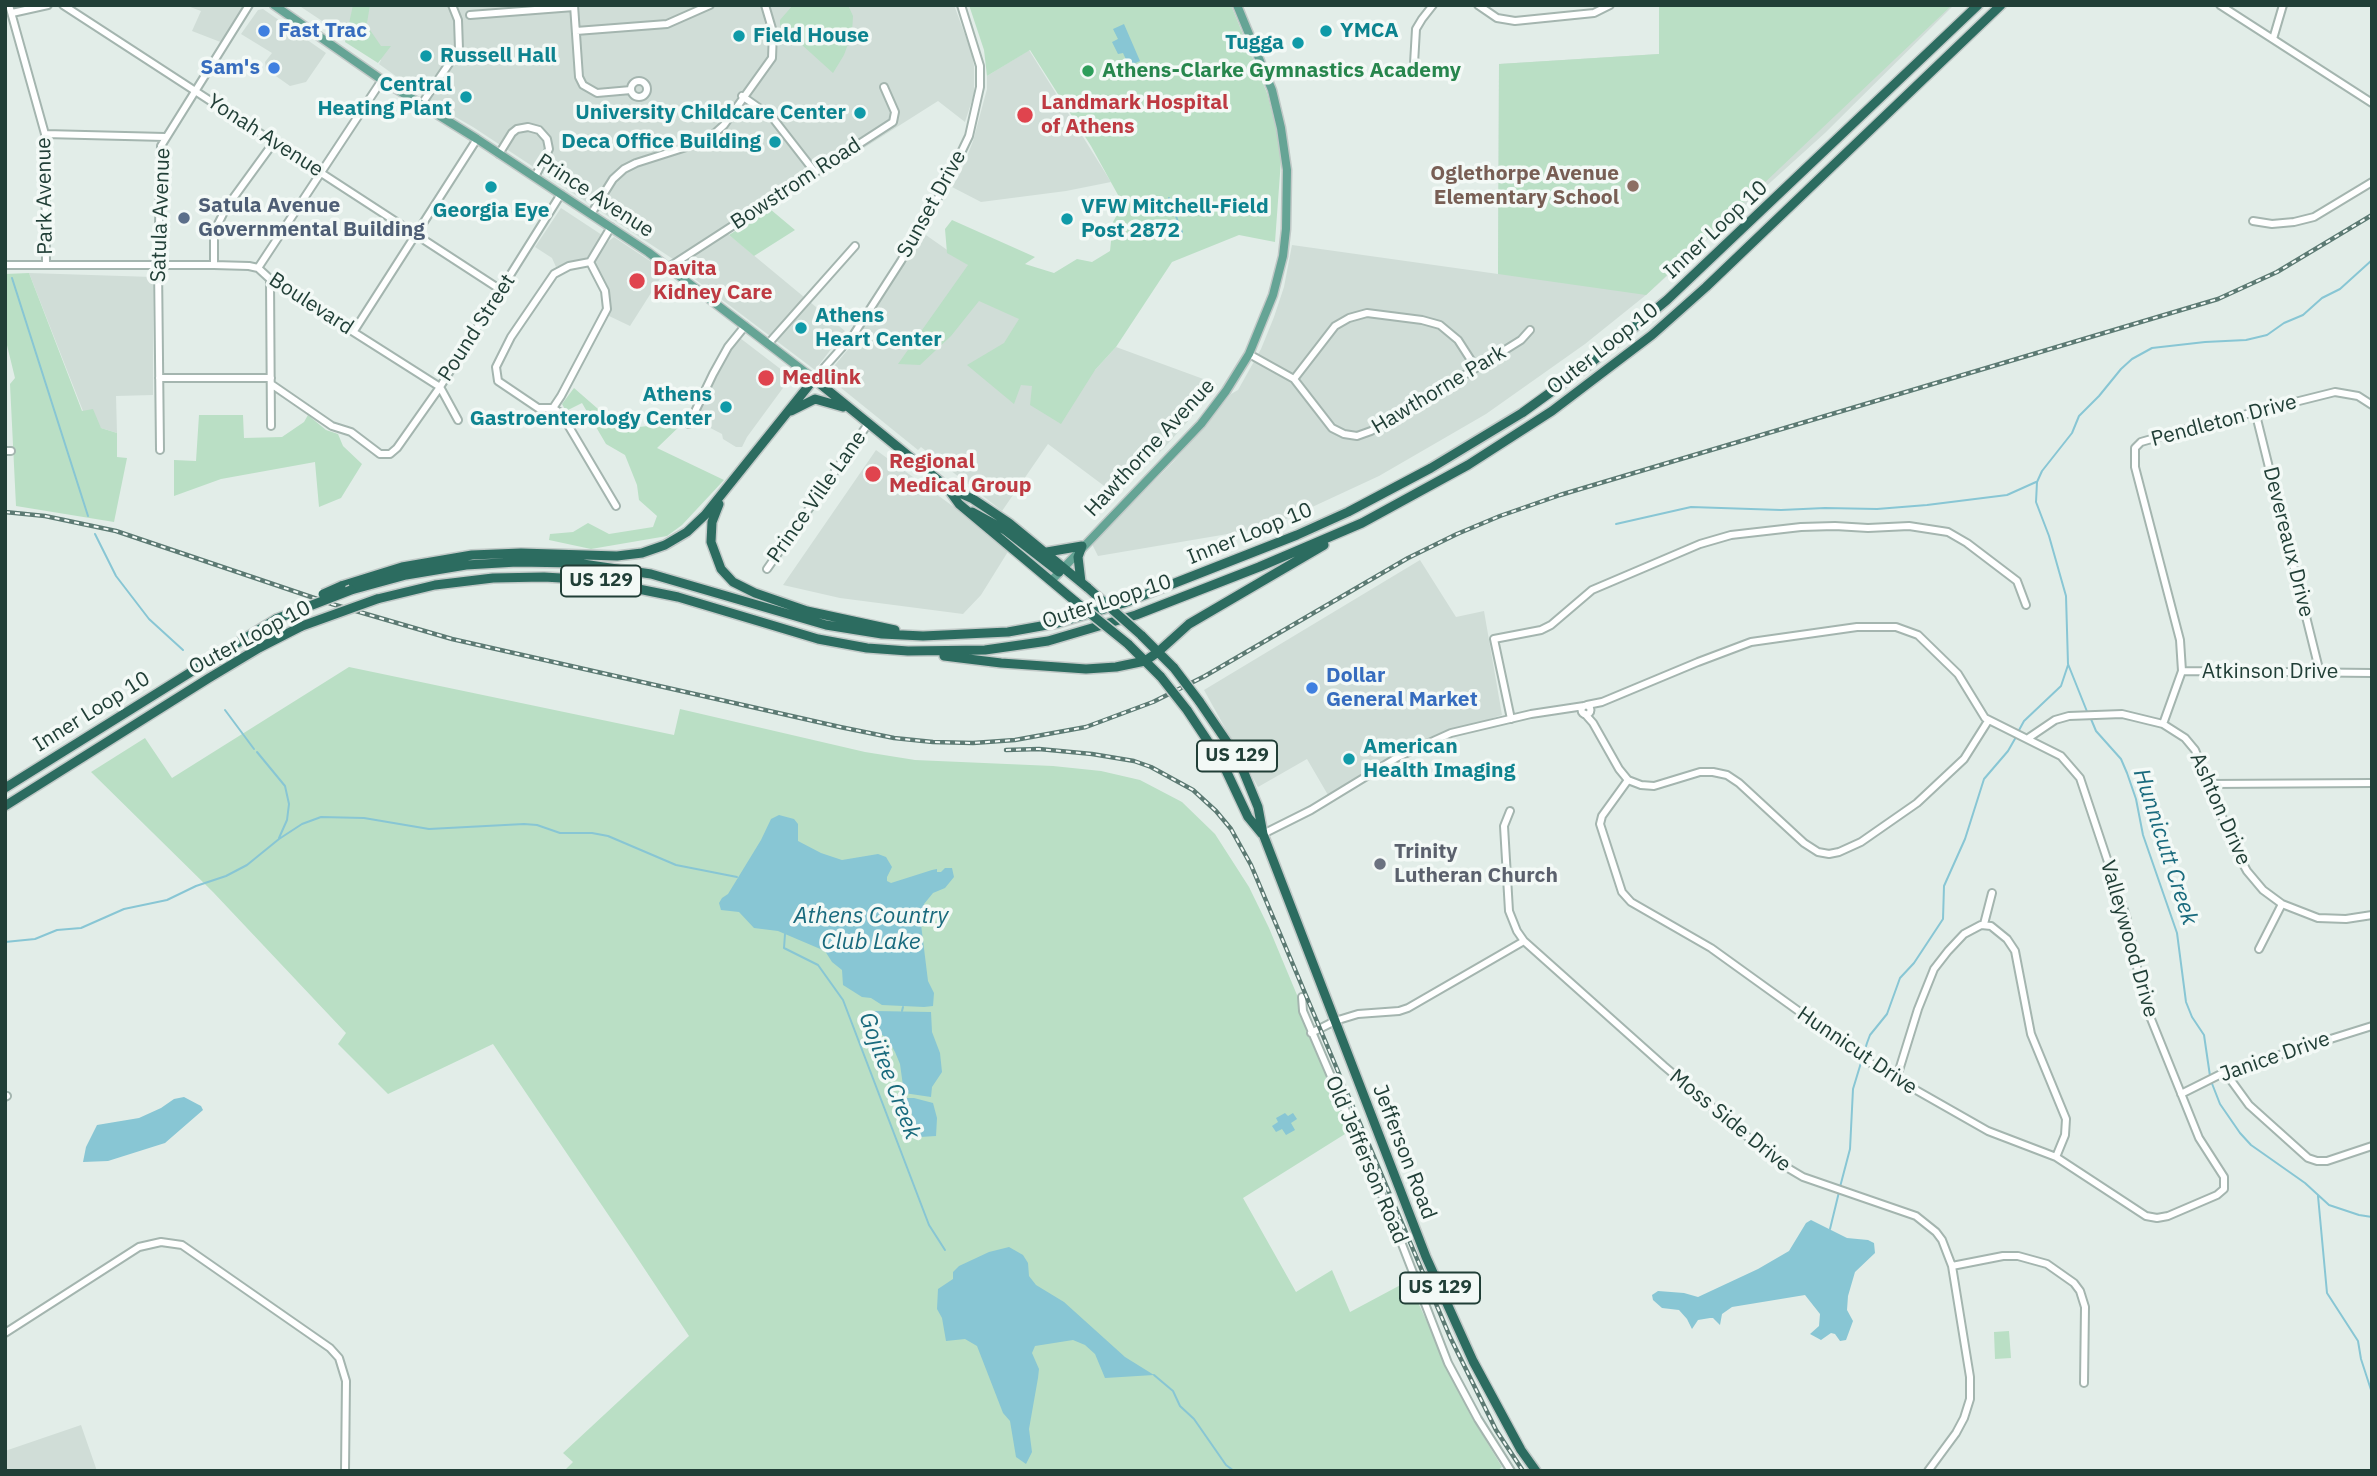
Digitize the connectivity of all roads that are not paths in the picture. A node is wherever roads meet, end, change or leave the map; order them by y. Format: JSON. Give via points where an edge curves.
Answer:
{"nodes":[{"id":1,"x":9,"y":5,"type":"edge"},
{"id":2,"x":48,"y":5,"type":"edge"},
{"id":3,"x":63,"y":5,"type":"edge"},
{"id":4,"x":249,"y":5,"type":"edge"},
{"id":5,"x":274,"y":5,"type":"edge"},
{"id":6,"x":452,"y":5,"type":"edge"},
{"id":7,"x":710,"y":5,"type":"edge"},
{"id":8,"x":765,"y":5,"type":"edge"},
{"id":9,"x":961,"y":5,"type":"edge"},
{"id":10,"x":1237,"y":5,"type":"edge"},
{"id":11,"x":1433,"y":5,"type":"edge"},
{"id":12,"x":1478,"y":5,"type":"edge"},
{"id":13,"x":1610,"y":5,"type":"edge"},
{"id":14,"x":1978,"y":5,"type":"edge"},
{"id":15,"x":2001,"y":5,"type":"edge"},
{"id":16,"x":2220,"y":5,"type":"edge"},
{"id":17,"x":2283,"y":5,"type":"edge"},
{"id":18,"x":574,"y":6,"type":"edge"},
{"id":19,"x":12,"y":13,"type":"junction"},
{"id":20,"x":470,"y":15,"type":"dead end"},
{"id":21,"x":576,"y":31,"type":"junction"},
{"id":22,"x":2273,"y":39,"type":"junction"},
{"id":23,"x":1414,"y":64,"type":"dead end"},
{"id":24,"x":382,"y":80,"type":"junction"},
{"id":25,"x":884,"y":87,"type":"dead end"},
{"id":26,"x":631,"y":90,"type":"dead end"},
{"id":27,"x":195,"y":91,"type":"junction"},
{"id":28,"x":742,"y":96,"type":"junction"},
{"id":29,"x":2372,"y":103,"type":"edge"},
{"id":30,"x":421,"y":105,"type":"junction"},
{"id":31,"x":46,"y":134,"type":"junction"},
{"id":32,"x":165,"y":137,"type":"junction"},
{"id":33,"x":477,"y":139,"type":"junction"},
{"id":34,"x":274,"y":142,"type":"junction"},
{"id":35,"x":499,"y":154,"type":"junction"},
{"id":36,"x":814,"y":172,"type":"junction"},
{"id":37,"x":321,"y":173,"type":"junction"},
{"id":38,"x":535,"y":177,"type":"junction"},
{"id":39,"x":2372,"y":182,"type":"edge"},
{"id":40,"x":561,"y":194,"type":"junction"},
{"id":41,"x":592,"y":215,"type":"junction"},
{"id":42,"x":2253,"y":221,"type":"dead end"},
{"id":43,"x":611,"y":227,"type":"junction"},
{"id":44,"x":417,"y":235,"type":"junction"},
{"id":45,"x":855,"y":246,"type":"dead end"},
{"id":46,"x":590,"y":262,"type":"junction"},
{"id":47,"x":5,"y":265,"type":"edge"},
{"id":48,"x":46,"y":265,"type":"junction"},
{"id":49,"x":158,"y":265,"type":"junction"},
{"id":50,"x":214,"y":265,"type":"junction"},
{"id":51,"x":669,"y":267,"type":"junction"},
{"id":52,"x":258,"y":268,"type":"junction"},
{"id":53,"x":270,"y":279,"type":"junction"},
{"id":54,"x":501,"y":290,"type":"junction"},
{"id":55,"x":745,"y":326,"type":"junction"},
{"id":56,"x":1530,"y":330,"type":"dead end"},
{"id":57,"x":354,"y":331,"type":"junction"},
{"id":58,"x":768,"y":344,"type":"junction"},
{"id":59,"x":1249,"y":354,"type":"junction"},
{"id":60,"x":1476,"y":368,"type":"junction"},
{"id":61,"x":159,"y":378,"type":"junction"},
{"id":62,"x":814,"y":379,"type":"junction"},
{"id":63,"x":1294,"y":379,"type":"junction"},
{"id":64,"x":271,"y":381,"type":"junction"},
{"id":65,"x":440,"y":387,"type":"junction"},
{"id":66,"x":2372,"y":405,"type":"edge"},
{"id":67,"x":553,"y":408,"type":"junction"},
{"id":68,"x":850,"y":409,"type":"junction"},
{"id":69,"x":2255,"y":411,"type":"junction"},
{"id":70,"x":784,"y":416,"type":"junction"},
{"id":71,"x":458,"y":420,"type":"dead end"},
{"id":72,"x":689,"y":424,"type":"dead end"},
{"id":73,"x":868,"y":424,"type":"junction"},
{"id":74,"x":271,"y":426,"type":"dead end"},
{"id":75,"x":160,"y":450,"type":"dead end"},
{"id":76,"x":948,"y":488,"type":"junction"},
{"id":77,"x":725,"y":493,"type":"junction"},
{"id":78,"x":616,"y":506,"type":"dead end"},
{"id":79,"x":964,"y":509,"type":"junction"},
{"id":80,"x":1362,"y":523,"type":"junction"},
{"id":81,"x":1082,"y":546,"type":"junction"},
{"id":82,"x":1047,"y":552,"type":"junction"},
{"id":83,"x":767,"y":569,"type":"dead end"},
{"id":84,"x":1061,"y":569,"type":"junction"},
{"id":85,"x":1051,"y":581,"type":"junction"},
{"id":86,"x":1084,"y":585,"type":"junction"},
{"id":87,"x":2026,"y":605,"type":"dead end"},
{"id":88,"x":1120,"y":615,"type":"joint"},
{"id":89,"x":276,"y":619,"type":"junction"},
{"id":90,"x":1099,"y":620,"type":"joint"},
{"id":91,"x":952,"y":636,"type":"junction"},
{"id":92,"x":908,"y":651,"type":"junction"},
{"id":93,"x":1158,"y":652,"type":"junction"},
{"id":94,"x":1145,"y":661,"type":"junction"},
{"id":95,"x":2182,"y":671,"type":"junction"},
{"id":96,"x":2320,"y":673,"type":"junction"},
{"id":97,"x":2372,"y":673,"type":"edge"},
{"id":98,"x":1587,"y":710,"type":"junction"},
{"id":99,"x":1511,"y":719,"type":"junction"},
{"id":100,"x":1988,"y":721,"type":"junction"},
{"id":101,"x":2164,"y":724,"type":"junction"},
{"id":102,"x":2027,"y":739,"type":"junction"},
{"id":103,"x":1628,"y":780,"type":"junction"},
{"id":104,"x":2372,"y":783,"type":"edge"},
{"id":105,"x":2210,"y":784,"type":"junction"},
{"id":106,"x":5,"y":788,"type":"edge"},
{"id":107,"x":5,"y":806,"type":"edge"},
{"id":108,"x":1510,"y":811,"type":"dead end"},
{"id":109,"x":1263,"y":834,"type":"junction"},
{"id":110,"x":1992,"y":893,"type":"dead end"},
{"id":111,"x":2282,"y":904,"type":"junction"},
{"id":112,"x":2372,"y":915,"type":"edge"},
{"id":113,"x":1984,"y":924,"type":"junction"},
{"id":114,"x":1524,"y":941,"type":"junction"},
{"id":115,"x":2259,"y":949,"type":"dead end"},
{"id":116,"x":1301,"y":997,"type":"dead end"},
{"id":117,"x":1335,"y":1021,"type":"junction"},
{"id":118,"x":2372,"y":1026,"type":"edge"},
{"id":119,"x":1311,"y":1032,"type":"junction"},
{"id":120,"x":2225,"y":1072,"type":"junction"},
{"id":121,"x":1896,"y":1080,"type":"junction"},
{"id":122,"x":2181,"y":1094,"type":"junction"},
{"id":123,"x":2372,"y":1146,"type":"edge"},
{"id":124,"x":2056,"y":1157,"type":"junction"},
{"id":125,"x":2217,"y":1195,"type":"joint"},
{"id":126,"x":1952,"y":1266,"type":"junction"},
{"id":127,"x":5,"y":1332,"type":"edge"},
{"id":128,"x":2084,"y":1383,"type":"dead end"},
{"id":129,"x":345,"y":1471,"type":"edge"},
{"id":130,"x":1511,"y":1471,"type":"edge"},
{"id":131,"x":1536,"y":1471,"type":"edge"},
{"id":132,"x":1928,"y":1471,"type":"edge"}],
"edges":[{"from":1,"to":19,"type":"street","name":"Park Avenue"},
{"from":2,"to":19,"type":"street"},
{"from":3,"to":27,"type":"street","name":"Yonah Avenue"},
{"from":4,"to":27,"type":"street","name":"Satula Avenue"},
{"from":5,"to":24,"type":"main road","name":"Prince Avenue"},
{"from":6,"to":30,"type":"street","via":[[458,20],[459,49]]},
{"from":7,"to":21,"type":"street","via":[[667,24]]},
{"from":8,"to":28,"type":"street","via":[[773,32],[772,58]]},
{"from":9,"to":62,"type":"street","name":"Sunset Drive","via":[[980,66],[969,136],[939,197],[858,328]]},
{"from":10,"to":59,"type":"main road","name":"Hawthorne Avenue","via":[[1272,89],[1287,170],[1279,276]]},
{"from":11,"to":23,"type":"street","via":[[1416,29]]},
{"from":12,"to":13,"type":"street","via":[[1497,18],[1515,21],[1594,13]]},
{"from":14,"to":91,"type":"highway","name":"Inner Loop 10","via":[[1667,300],[1556,389],[1466,449],[1328,521],[1124,603],[1036,627]]},
{"from":15,"to":80,"type":"highway","name":"Outer Loop 10","via":[[1652,335],[1503,443]]},
{"from":16,"to":22,"type":"street"},
{"from":17,"to":22,"type":"street"},
{"from":18,"to":20,"type":"street"},
{"from":18,"to":21,"type":"street"},
{"from":19,"to":31,"type":"street","name":"Park Avenue"},
{"from":21,"to":26,"type":"street","via":[[580,81],[601,93]]},
{"from":22,"to":29,"type":"street"},
{"from":24,"to":30,"type":"main road","name":"Prince Avenue"},
{"from":24,"to":37,"type":"street"},
{"from":25,"to":36,"type":"street","name":"Bowstrom Road","via":[[895,112],[893,122]]},
{"from":27,"to":32,"type":"street","name":"Satula Avenue"},
{"from":27,"to":34,"type":"street","name":"Yonah Avenue"},
{"from":28,"to":36,"type":"street","via":[[772,117]]},
{"from":28,"to":41,"type":"street","via":[[724,125],[707,139],[618,173]]},
{"from":30,"to":33,"type":"main road","name":"Prince Avenue"},
{"from":31,"to":32,"type":"street"},
{"from":31,"to":48,"type":"street","name":"Park Avenue"},
{"from":32,"to":49,"type":"street","name":"Satula Avenue","via":[[160,153]]},
{"from":33,"to":35,"type":"main road","name":"Prince Avenue"},
{"from":33,"to":44,"type":"street"},
{"from":34,"to":37,"type":"street","name":"Yonah Avenue"},
{"from":34,"to":50,"type":"street","via":[[218,224]]},
{"from":35,"to":38,"type":"main road","name":"Prince Avenue"},
{"from":35,"to":38,"type":"street","via":[[517,129],[539,130],[549,149]]},
{"from":36,"to":51,"type":"street","name":"Bowstrom Road"},
{"from":37,"to":44,"type":"street","name":"Yonah Avenue"},
{"from":37,"to":52,"type":"street"},
{"from":38,"to":40,"type":"main road","name":"Prince Avenue"},
{"from":39,"to":42,"type":"street","via":[[2314,217],[2272,224]]},
{"from":40,"to":41,"type":"main road","name":"Prince Avenue"},
{"from":40,"to":54,"type":"street","name":"Pound Street"},
{"from":41,"to":43,"type":"main road","name":"Prince Avenue"},
{"from":43,"to":46,"type":"street"},
{"from":43,"to":51,"type":"main road","name":"Prince Avenue"},
{"from":44,"to":54,"type":"street","name":"Yonah Avenue"},
{"from":44,"to":57,"type":"street"},
{"from":45,"to":58,"type":"street"},
{"from":46,"to":67,"type":"street","via":[[605,291],[607,309]]},
{"from":46,"to":67,"type":"street","via":[[554,274],[496,367],[496,378],[506,388],[538,408]]},
{"from":47,"to":48,"type":"street","name":"Boulevard"},
{"from":48,"to":49,"type":"street","name":"Boulevard"},
{"from":49,"to":50,"type":"street","name":"Boulevard"},
{"from":49,"to":61,"type":"street","name":"Satula Avenue"},
{"from":50,"to":52,"type":"street","name":"Boulevard"},
{"from":51,"to":55,"type":"main road","name":"Prince Avenue"},
{"from":52,"to":53,"type":"street","name":"Boulevard"},
{"from":53,"to":57,"type":"street","name":"Boulevard"},
{"from":53,"to":64,"type":"street"},
{"from":54,"to":65,"type":"street","name":"Pound Street"},
{"from":55,"to":58,"type":"main road","name":"Prince Avenue"},
{"from":55,"to":72,"type":"street","via":[[728,347]]},
{"from":56,"to":60,"type":"street","name":"Hawthorne Park"},
{"from":57,"to":65,"type":"street","name":"Boulevard"},
{"from":58,"to":62,"type":"main road","name":"Prince Avenue"},
{"from":59,"to":63,"type":"street","name":"Hawthorne Park"},
{"from":59,"to":81,"type":"main road","name":"Hawthorne Avenue","via":[[1201,424]]},
{"from":60,"to":63,"type":"street","name":"Hawthorne Park","via":[[1357,436],[1332,428]]},
{"from":60,"to":63,"type":"street","via":[[1458,340],[1440,325],[1367,313],[1335,326]]},
{"from":61,"to":64,"type":"street"},
{"from":61,"to":75,"type":"street","name":"Satula Avenue"},
{"from":62,"to":68,"type":"highway","name":"Prince Avenue","number":"US 129"},
{"from":62,"to":70,"type":"highway","number":"US 129"},
{"from":64,"to":65,"type":"street","name":"Pound Street","via":[[332,426],[351,432],[386,455],[397,448]]},
{"from":64,"to":74,"type":"street"},
{"from":65,"to":71,"type":"street","name":"Boulevard"},
{"from":66,"to":69,"type":"street","name":"Pendleton Drive","via":[[2358,396],[2335,392]]},
{"from":67,"to":78,"type":"street"},
{"from":68,"to":70,"type":"highway","via":[[815,399]]},
{"from":68,"to":73,"type":"highway","name":"Prince Avenue","number":"US 129"},
{"from":69,"to":95,"type":"street","name":"Pendleton Drive","via":[[2147,440],[2135,448],[2135,467],[2180,640]]},
{"from":69,"to":96,"type":"street","name":"Devereaux Drive"},
{"from":70,"to":77,"type":"highway","number":"US 129"},
{"from":73,"to":76,"type":"highway","name":"Prince Avenue","number":"US 129"},
{"from":73,"to":83,"type":"street","name":"Prince Ville Lane"},
{"from":76,"to":79,"type":"highway","name":"Prince Avenue"},
{"from":76,"to":82,"type":"highway","name":"Prince Avenue","number":"US 129","via":[[990,510]]},
{"from":77,"to":89,"type":"highway","number":"US 129","bridge":true,"via":[[687,532],[642,553],[472,555],[402,567],[341,586]]},
{"from":77,"to":91,"type":"highway","via":[[712,522],[711,542],[721,569],[742,588],[831,617]]},
{"from":79,"to":84,"type":"highway","via":[[980,514]]},
{"from":79,"to":85,"type":"highway","name":"Prince Avenue"},
{"from":80,"to":92,"type":"highway","name":"Outer Loop 10","via":[[1097,628],[985,650]]},
{"from":80,"to":93,"type":"highway","via":[[1195,620]]},
{"from":81,"to":82,"type":"highway"},
{"from":81,"to":84,"type":"main road","name":"Hawthorne Avenue"},
{"from":81,"to":86,"type":"highway","via":[[1078,557]]},
{"from":82,"to":84,"type":"highway","name":"Prince Avenue","number":"US 129"},
{"from":84,"to":85,"type":"main road","name":"Hawthorne Avenue"},
{"from":84,"to":86,"type":"highway","name":"Prince Avenue","number":"US 129"},
{"from":85,"to":90,"type":"highway","name":"Prince Avenue","bridge":true},
{"from":86,"to":88,"type":"highway","name":"Prince Avenue","number":"US 129","bridge":true},
{"from":87,"to":99,"type":"street","via":[[2017,581],[1948,532],[1909,526],[1835,526],[1731,536],[1700,544],[1592,590],[1541,630],[1494,639]]},
{"from":88,"to":93,"type":"highway","name":"Jefferson Road","number":"US 129","bridge":true},
{"from":89,"to":91,"type":"highway","name":"Inner Loop 10","bridge":true,"via":[[405,575],[466,565],[576,563],[651,574],[825,625],[883,634]]},
{"from":89,"to":106,"type":"highway","name":"Inner Loop 10","number":"US 129"},
{"from":90,"to":94,"type":"highway","name":"Jefferson Road","bridge":true},
{"from":92,"to":94,"type":"highway","number":"US 129","via":[[1060,668]]},
{"from":92,"to":107,"type":"highway","name":"Outer Loop 10","number":"US 129","bridge":true,"via":[[818,639],[662,593],[594,580],[493,578],[427,587],[302,626],[239,660]]},
{"from":93,"to":94,"type":"highway"},
{"from":93,"to":109,"type":"highway","name":"Jefferson Road","number":"US 129","bridge":true,"via":[[1238,758],[1258,807]]},
{"from":94,"to":109,"type":"highway","name":"Jefferson Road","number":"US 129","bridge":true,"via":[[1187,710],[1223,764],[1248,817]]},
{"from":95,"to":96,"type":"street","name":"Atkinson Drive"},
{"from":95,"to":101,"type":"street","name":"Atkinson Drive"},
{"from":96,"to":97,"type":"street","name":"Atkinson Drive"},
{"from":98,"to":99,"type":"street","via":[[1563,709]]},
{"from":98,"to":100,"type":"street","via":[[1751,642],[1885,626],[1918,635],[1958,674]]},
{"from":98,"to":103,"type":"street"},
{"from":99,"to":109,"type":"street","via":[[1425,744]]},
{"from":100,"to":102,"type":"street","name":"Valleywood Drive"},
{"from":100,"to":103,"type":"street","via":[[1968,753],[1935,787],[1861,842],[1834,854],[1812,849],[1727,775],[1700,772],[1654,786]]},
{"from":101,"to":102,"type":"street","name":"Ashton Drive","via":[[2122,714],[2069,716]]},
{"from":101,"to":105,"type":"street","name":"Ashton Drive","via":[[2190,743]]},
{"from":102,"to":122,"type":"street","name":"Valleywood Drive","via":[[2068,762],[2085,791],[2129,929],[2143,996]]},
{"from":103,"to":121,"type":"street","name":"Hunnicut Drive","via":[[1600,824],[1625,898],[1711,948]]},
{"from":104,"to":105,"type":"street"},
{"from":105,"to":111,"type":"street","name":"Ashton Drive","via":[[2242,864],[2263,890]]},
{"from":108,"to":114,"type":"street","name":"Moss Side Drive","via":[[1504,826],[1509,911]]},
{"from":109,"to":117,"type":"highway","name":"Jefferson Road","number":"US 129"},
{"from":110,"to":113,"type":"street"},
{"from":111,"to":112,"type":"street","name":"Ashton Drive","via":[[2326,919]]},
{"from":111,"to":115,"type":"street"},
{"from":113,"to":121,"type":"street","via":[[1964,934],[1934,969]]},
{"from":113,"to":124,"type":"street","via":[[2007,939],[2018,960],[2031,1034],[2066,1119]]},
{"from":114,"to":117,"type":"street","via":[[1411,1007]]},
{"from":114,"to":126,"type":"street","name":"Moss Side Drive","via":[[1776,1161],[1803,1177],[1916,1216],[1942,1240]]},
{"from":116,"to":119,"type":"street","name":"Old Jefferson Road"},
{"from":117,"to":119,"type":"street"},
{"from":117,"to":131,"type":"highway","name":"Jefferson Road","number":"US 129","via":[[1426,1257],[1473,1361]]},
{"from":118,"to":120,"type":"street","name":"Janice Drive"},
{"from":119,"to":130,"type":"street","name":"Old Jefferson Road","via":[[1448,1363]]},
{"from":120,"to":122,"type":"street","name":"Janice Drive"},
{"from":120,"to":123,"type":"street","via":[[2249,1105],[2308,1158],[2327,1161]]},
{"from":121,"to":124,"type":"street","name":"Hunnicut Drive","via":[[1988,1131]]},
{"from":122,"to":125,"type":"street","name":"Valleywood Drive","via":[[2199,1138],[2224,1177],[2224,1189]]},
{"from":124,"to":125,"type":"street","name":"Hunnicut Drive","via":[[2149,1217],[2168,1216]]},
{"from":126,"to":128,"type":"street","via":[[2018,1256],[2047,1264],[2074,1283],[2085,1307]]},
{"from":126,"to":132,"type":"street","name":"Moss Side Drive","via":[[1970,1399],[1956,1433]]},
{"from":127,"to":129,"type":"street","via":[[139,1247],[161,1242],[182,1245],[335,1352],[346,1381]]}]}
